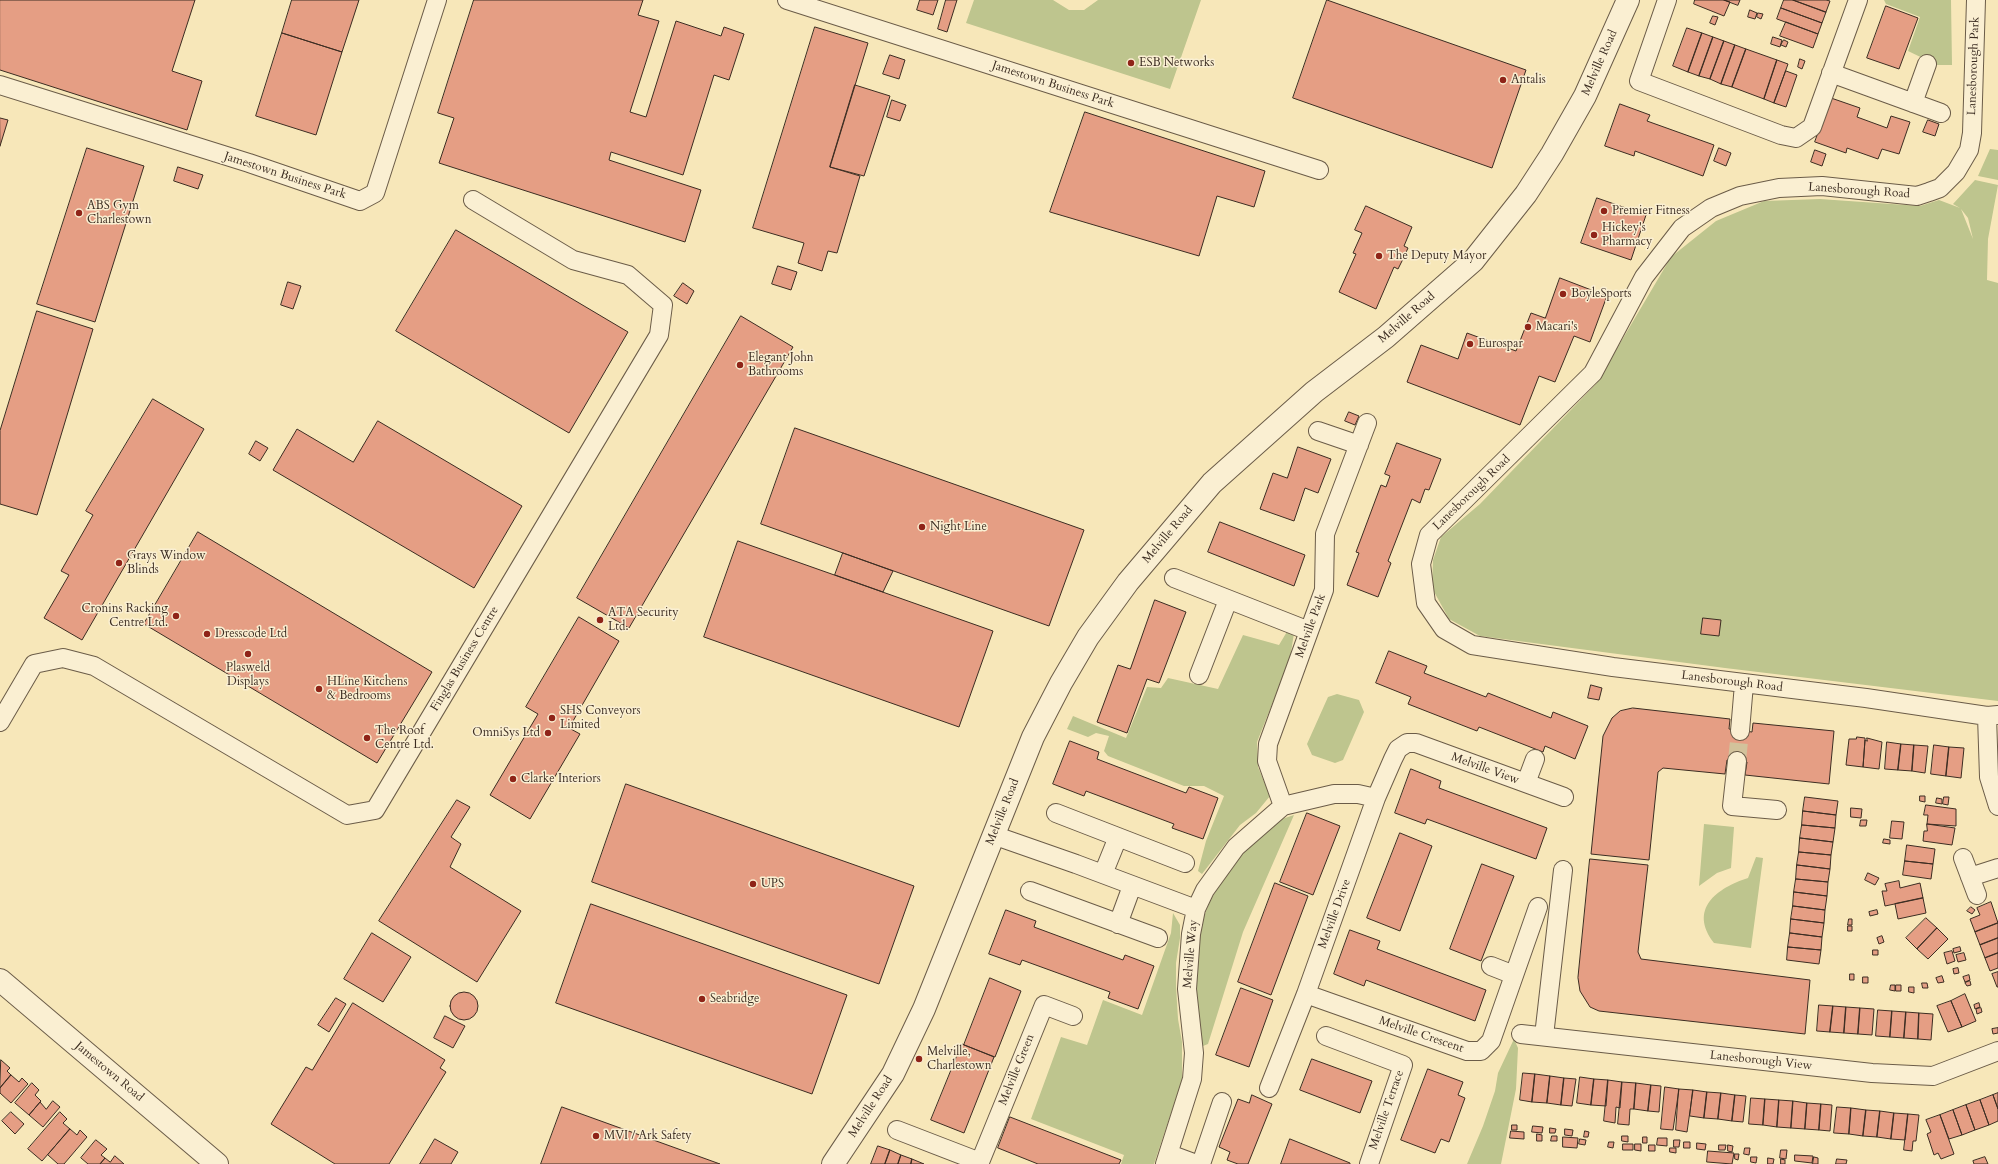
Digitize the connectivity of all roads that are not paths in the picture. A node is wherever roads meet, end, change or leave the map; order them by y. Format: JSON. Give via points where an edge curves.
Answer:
{"nodes":[{"id":1,"x":437,"y":0,"type":"edge"},
{"id":2,"x":787,"y":0,"type":"edge"},
{"id":3,"x":1628,"y":0,"type":"edge"},
{"id":4,"x":1667,"y":0,"type":"edge"},
{"id":5,"x":1858,"y":0,"type":"edge"},
{"id":6,"x":1976,"y":0,"type":"edge"},
{"id":7,"x":1927,"y":64,"type":"dead end"},
{"id":8,"x":1831,"y":73,"type":"junction"},
{"id":9,"x":0,"y":85,"type":"edge"},
{"id":10,"x":1913,"y":103,"type":"junction"},
{"id":11,"x":1941,"y":113,"type":"dead end"},
{"id":12,"x":1972,"y":133,"type":"joint"},
{"id":13,"x":1319,"y":170,"type":"dead end"},
{"id":14,"x":473,"y":200,"type":"dead end"},
{"id":15,"x":1367,"y":423,"type":"dead end"},
{"id":16,"x":1318,"y":431,"type":"dead end"},
{"id":17,"x":1359,"y":445,"type":"junction"},
{"id":18,"x":1174,"y":578,"type":"dead end"},
{"id":19,"x":1228,"y":600,"type":"junction"},
{"id":20,"x":1309,"y":631,"type":"junction"},
{"id":21,"x":1198,"y":675,"type":"dead end"},
{"id":22,"x":1744,"y":684,"type":"junction"},
{"id":23,"x":1993,"y":716,"type":"edge"},
{"id":24,"x":0,"y":722,"type":"edge"},
{"id":25,"x":1740,"y":731,"type":"tunnel mouth"},
{"id":26,"x":1407,"y":743,"type":"joint"},
{"id":27,"x":1535,"y":759,"type":"dead end"},
{"id":28,"x":1737,"y":761,"type":"tunnel mouth"},
{"id":29,"x":1526,"y":783,"type":"junction"},
{"id":30,"x":1564,"y":797,"type":"dead end"},
{"id":31,"x":1376,"y":798,"type":"junction"},
{"id":32,"x":1283,"y":806,"type":"junction"},
{"id":33,"x":1998,"y":806,"type":"edge"},
{"id":34,"x":1777,"y":810,"type":"dead end"},
{"id":35,"x":1056,"y":813,"type":"dead end"},
{"id":36,"x":993,"y":835,"type":"junction"},
{"id":37,"x":1118,"y":837,"type":"junction"},
{"id":38,"x":1963,"y":858,"type":"dead end"},
{"id":39,"x":1185,"y":863,"type":"dead end"},
{"id":40,"x":1998,"y":868,"type":"edge"},
{"id":41,"x":1563,"y":870,"type":"dead end"},
{"id":42,"x":1103,"y":874,"type":"junction"},
{"id":43,"x":1970,"y":877,"type":"junction"},
{"id":44,"x":1132,"y":886,"type":"junction"},
{"id":45,"x":1030,"y":891,"type":"dead end"},
{"id":46,"x":1977,"y":895,"type":"dead end"},
{"id":47,"x":1538,"y":907,"type":"dead end"},
{"id":48,"x":1196,"y":910,"type":"junction"},
{"id":49,"x":1118,"y":924,"type":"junction"},
{"id":50,"x":1158,"y":938,"type":"dead end"},
{"id":51,"x":1491,"y":966,"type":"dead end"},
{"id":52,"x":1514,"y":975,"type":"junction"},
{"id":53,"x":0,"y":980,"type":"edge"},
{"id":54,"x":1306,"y":994,"type":"junction"},
{"id":55,"x":1073,"y":1016,"type":"dead end"},
{"id":56,"x":1521,"y":1034,"type":"dead end"},
{"id":57,"x":1326,"y":1036,"type":"dead end"},
{"id":58,"x":1544,"y":1036,"type":"junction"},
{"id":59,"x":1998,"y":1051,"type":"edge"},
{"id":60,"x":1269,"y":1088,"type":"dead end"},
{"id":61,"x":1222,"y":1102,"type":"dead end"},
{"id":62,"x":897,"y":1130,"type":"dead end"},
{"id":63,"x":1167,"y":1159,"type":"edge"},
{"id":64,"x":980,"y":1163,"type":"edge"},
{"id":65,"x":217,"y":1164,"type":"edge"},
{"id":66,"x":833,"y":1164,"type":"edge"},
{"id":67,"x":1196,"y":1164,"type":"edge"},
{"id":68,"x":1201,"y":1164,"type":"edge"},
{"id":69,"x":1369,"y":1164,"type":"edge"}],
"edges":[{"from":1,"to":9,"type":"street","name":"Jamestown Business Park","via":[[375,192],[360,201],[249,163]]},
{"from":2,"to":13,"type":"street","name":"Jamestown Business Park"},
{"from":3,"to":36,"type":"street","name":"Melville Road","via":[[1585,96],[1552,154],[1526,194],[1473,261],[1386,337],[1314,392],[1212,483],[1128,582],[1088,637],[1061,683],[1033,737]]},
{"from":4,"to":8,"type":"street","via":[[1639,81],[1781,136],[1796,138],[1812,127]]},
{"from":5,"to":8,"type":"street"},
{"from":6,"to":12,"type":"street","name":"Lanesborough Park"},
{"from":7,"to":10,"type":"street"},
{"from":8,"to":10,"type":"street"},
{"from":10,"to":11,"type":"street"},
{"from":12,"to":22,"type":"street","name":"Lanesborough Road","via":[[1969,150],[1956,172],[1940,188],[1917,196],[1822,186],[1779,188],[1740,196],[1711,208],[1682,228],[1644,277],[1593,373],[1429,535],[1421,564],[1426,603],[1444,629],[1472,645]]},
{"from":14,"to":24,"type":"street","name":"Finglas Business Centre","via":[[573,260],[628,275],[663,305],[659,336],[375,810],[347,815],[94,666],[63,658],[34,664]]},
{"from":15,"to":17,"type":"street","name":"Melville Park"},
{"from":16,"to":17,"type":"street"},
{"from":17,"to":20,"type":"street","name":"Melville Park","via":[[1325,534],[1324,590]]},
{"from":18,"to":19,"type":"street"},
{"from":19,"to":20,"type":"street"},
{"from":19,"to":21,"type":"street"},
{"from":20,"to":32,"type":"street","name":"Melville Park","via":[[1268,744],[1267,761]]},
{"from":22,"to":23,"type":"street","name":"Lanesborough Road"},
{"from":22,"to":25,"type":"street"},
{"from":23,"to":33,"type":"street","via":[[1990,777]]},
{"from":26,"to":29,"type":"street","name":"Melville View","via":[[1416,743]]},
{"from":26,"to":31,"type":"street","name":"Melville Drive","via":[[1398,748]]},
{"from":27,"to":29,"type":"street"},
{"from":28,"to":34,"type":"street","via":[[1732,806]]},
{"from":29,"to":30,"type":"street","name":"Melville View"},
{"from":31,"to":32,"type":"street","name":"Melville Way","via":[[1358,794],[1334,794]]},
{"from":31,"to":54,"type":"street","name":"Melville Drive"},
{"from":32,"to":48,"type":"street","name":"Melville Way","via":[[1236,847],[1205,890]]},
{"from":35,"to":37,"type":"street"},
{"from":36,"to":42,"type":"street"},
{"from":36,"to":66,"type":"street","name":"Melville Road","via":[[924,1008],[893,1074]]},
{"from":37,"to":39,"type":"street"},
{"from":37,"to":42,"type":"street"},
{"from":38,"to":43,"type":"street"},
{"from":40,"to":43,"type":"street"},
{"from":41,"to":58,"type":"street"},
{"from":42,"to":44,"type":"street"},
{"from":43,"to":46,"type":"street"},
{"from":44,"to":48,"type":"street"},
{"from":44,"to":49,"type":"street"},
{"from":45,"to":49,"type":"street"},
{"from":47,"to":52,"type":"street","name":"Melville Crescent"},
{"from":48,"to":63,"type":"street","name":"Melville Way","via":[[1191,934],[1187,989],[1194,1053],[1192,1079]]},
{"from":49,"to":50,"type":"street"},
{"from":51,"to":52,"type":"street"},
{"from":52,"to":54,"type":"street","name":"Melville Crescent","via":[[1491,1041],[1481,1050],[1467,1052]]},
{"from":53,"to":65,"type":"street","name":"Jamestown Road"},
{"from":54,"to":60,"type":"street","name":"Melville Drive"},
{"from":55,"to":64,"type":"street","name":"Melville Green","via":[[1044,1005]]},
{"from":56,"to":58,"type":"street","name":"Lanesborough View"},
{"from":57,"to":69,"type":"street","name":"Melville Terrace","via":[[1403,1065]]},
{"from":58,"to":59,"type":"street","name":"Lanesborough View","via":[[1872,1073],[1933,1076]]},
{"from":61,"to":68,"type":"street"},
{"from":62,"to":64,"type":"street"},
{"from":63,"to":67,"type":"street"}]}
